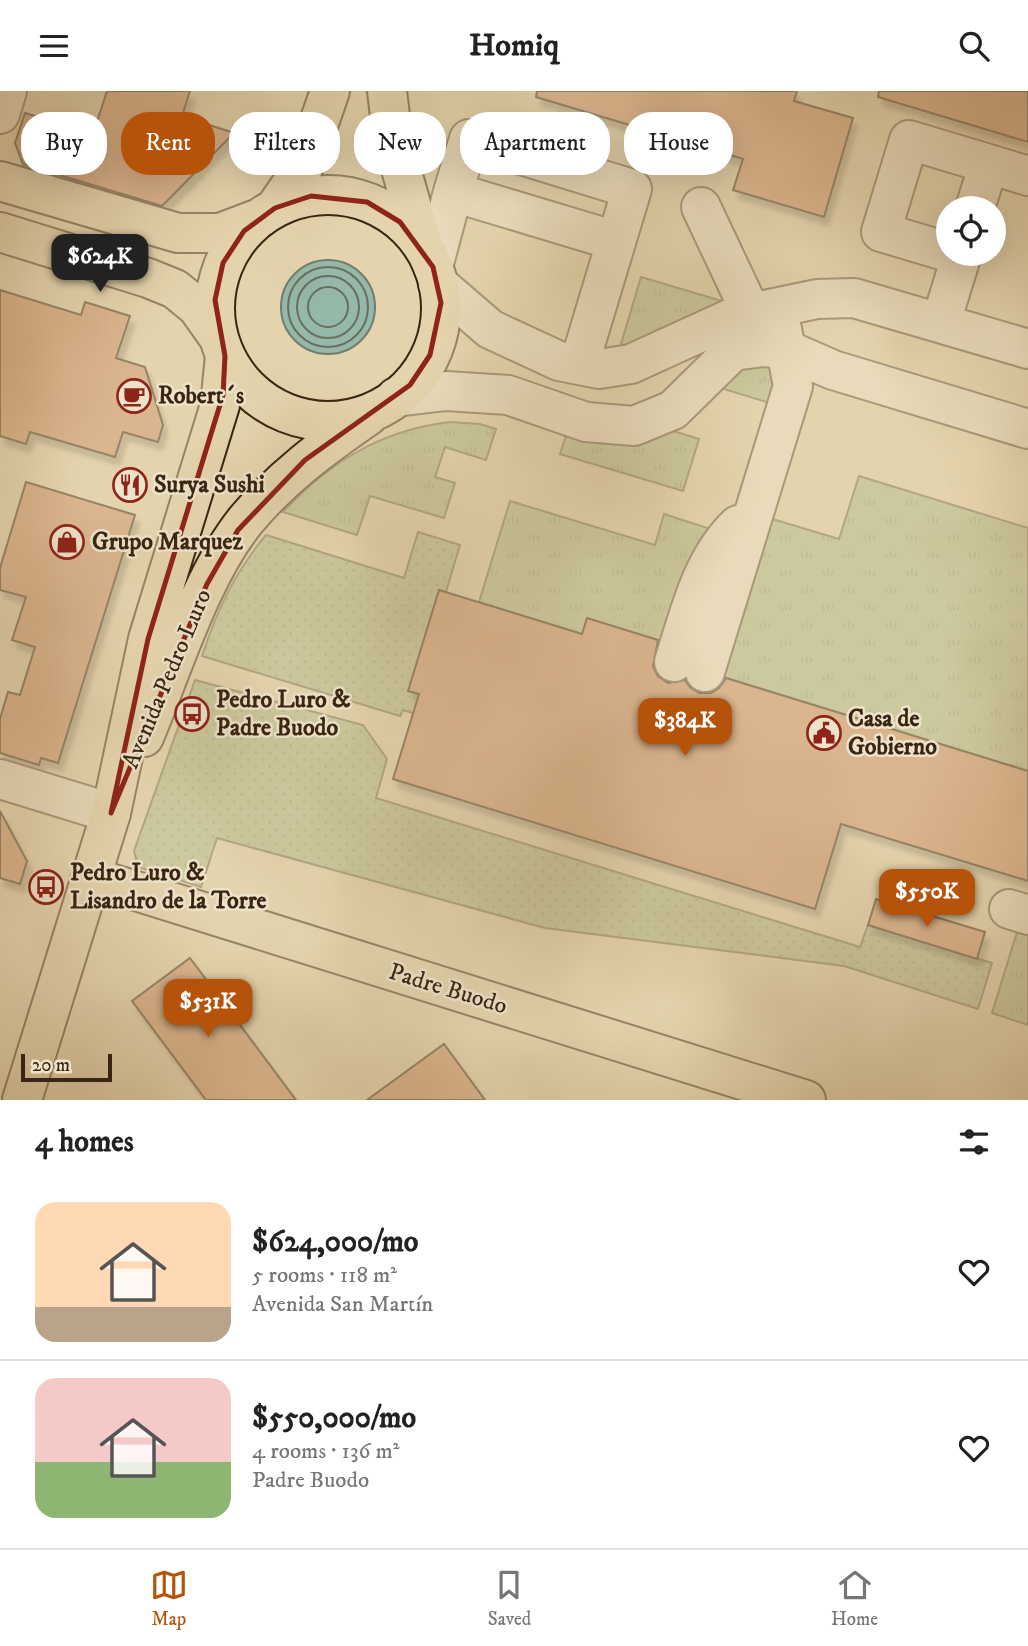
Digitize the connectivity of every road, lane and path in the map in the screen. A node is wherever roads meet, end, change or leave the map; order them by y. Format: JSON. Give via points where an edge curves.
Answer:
{"nodes":[{"id":1,"x":7,"y":91,"type":"edge"},
{"id":2,"x":330,"y":91,"type":"edge"},
{"id":3,"x":387,"y":91,"type":"edge"},
{"id":4,"x":0,"y":114,"type":"edge"},
{"id":5,"x":989,"y":164,"type":"junction"},
{"id":6,"x":1028,"y":176,"type":"edge"},
{"id":7,"x":0,"y":181,"type":"edge"},
{"id":8,"x":453,"y":192,"type":"junction"},
{"id":9,"x":979,"y":196,"type":"edge"},
{"id":10,"x":701,"y":207,"type":"dead end"},
{"id":11,"x":267,"y":213,"type":"junction"},
{"id":12,"x":0,"y":232,"type":"edge"},
{"id":13,"x":616,"y":241,"type":"junction"},
{"id":14,"x":936,"y":248,"type":"edge"},
{"id":15,"x":953,"y":266,"type":"edge"},
{"id":16,"x":432,"y":268,"type":"junction"},
{"id":17,"x":765,"y":309,"type":"junction"},
{"id":18,"x":941,"y":322,"type":"junction"},
{"id":19,"x":222,"y":347,"type":"junction"},
{"id":20,"x":785,"y":349,"type":"junction"},
{"id":21,"x":1028,"y":349,"type":"edge"},
{"id":22,"x":579,"y":365,"type":"junction"},
{"id":23,"x":389,"y":402,"type":"junction"},
{"id":24,"x":1028,"y":429,"type":"edge"},
{"id":25,"x":690,"y":667,"type":"dead end"},
{"id":26,"x":0,"y":779,"type":"edge"},
{"id":27,"x":111,"y":813,"type":"junction"},
{"id":28,"x":91,"y":877,"type":"junction"},
{"id":29,"x":22,"y":1100,"type":"edge"},
{"id":30,"x":806,"y":1100,"type":"edge"}],
"edges":[{"from":1,"to":4,"type":"street"},
{"from":2,"to":11,"type":"main road","via":[[304,166]]},
{"from":3,"to":16,"type":"main road","via":[[393,141]]},
{"from":5,"to":6,"type":"street"},
{"from":5,"to":9,"type":"street"},
{"from":5,"to":14,"type":"street","via":[[909,140],[881,232]]},
{"from":7,"to":11,"type":"main road","via":[[177,233],[220,233]]},
{"from":8,"to":13,"type":"street"},
{"from":8,"to":13,"type":"street","via":[[469,139],[632,188]]},
{"from":8,"to":16,"type":"street"},
{"from":10,"to":17,"type":"street"},
{"from":11,"to":16,"type":"main road","via":[[311,196],[368,202],[400,222]]},
{"from":11,"to":19,"type":"main road","via":[[232,246],[223,263],[215,300]]},
{"from":12,"to":19,"type":"main road","via":[[175,289],[197,307]]},
{"from":13,"to":22,"type":"street"},
{"from":15,"to":18,"type":"street"},
{"from":16,"to":22,"type":"street","via":[[490,329],[559,361]]},
{"from":16,"to":23,"type":"main road","via":[[440,303],[437,338],[421,371]]},
{"from":17,"to":18,"type":"street","via":[[817,299],[855,298]]},
{"from":17,"to":20,"type":"street"},
{"from":17,"to":22,"type":"street","via":[[736,316],[631,365],[599,369]]},
{"from":18,"to":21,"type":"street"},
{"from":19,"to":23,"type":"main road","via":[[247,387],[293,415],[347,419]]},
{"from":19,"to":27,"type":"main road","name":"Avenida Pedro Luro","via":[[220,405],[148,639]]},
{"from":20,"to":23,"type":"street","via":[[733,351],[673,410],[634,426],[586,422],[508,395],[446,391]]},
{"from":20,"to":24,"type":"street","via":[[833,370]]},
{"from":20,"to":25,"type":"street","via":[[793,386],[750,524],[724,538],[699,585]]},
{"from":23,"to":27,"type":"main road","name":"Avenida Pedro Luro","via":[[288,475],[225,550],[206,584]]},
{"from":26,"to":27,"type":"street"},
{"from":27,"to":28,"type":"main road","name":"Avenida Pedro Luro"},
{"from":28,"to":29,"type":"main road","name":"Avenida Pedro Luro"},
{"from":28,"to":30,"type":"main road","name":"Padre Buodo"}]}
